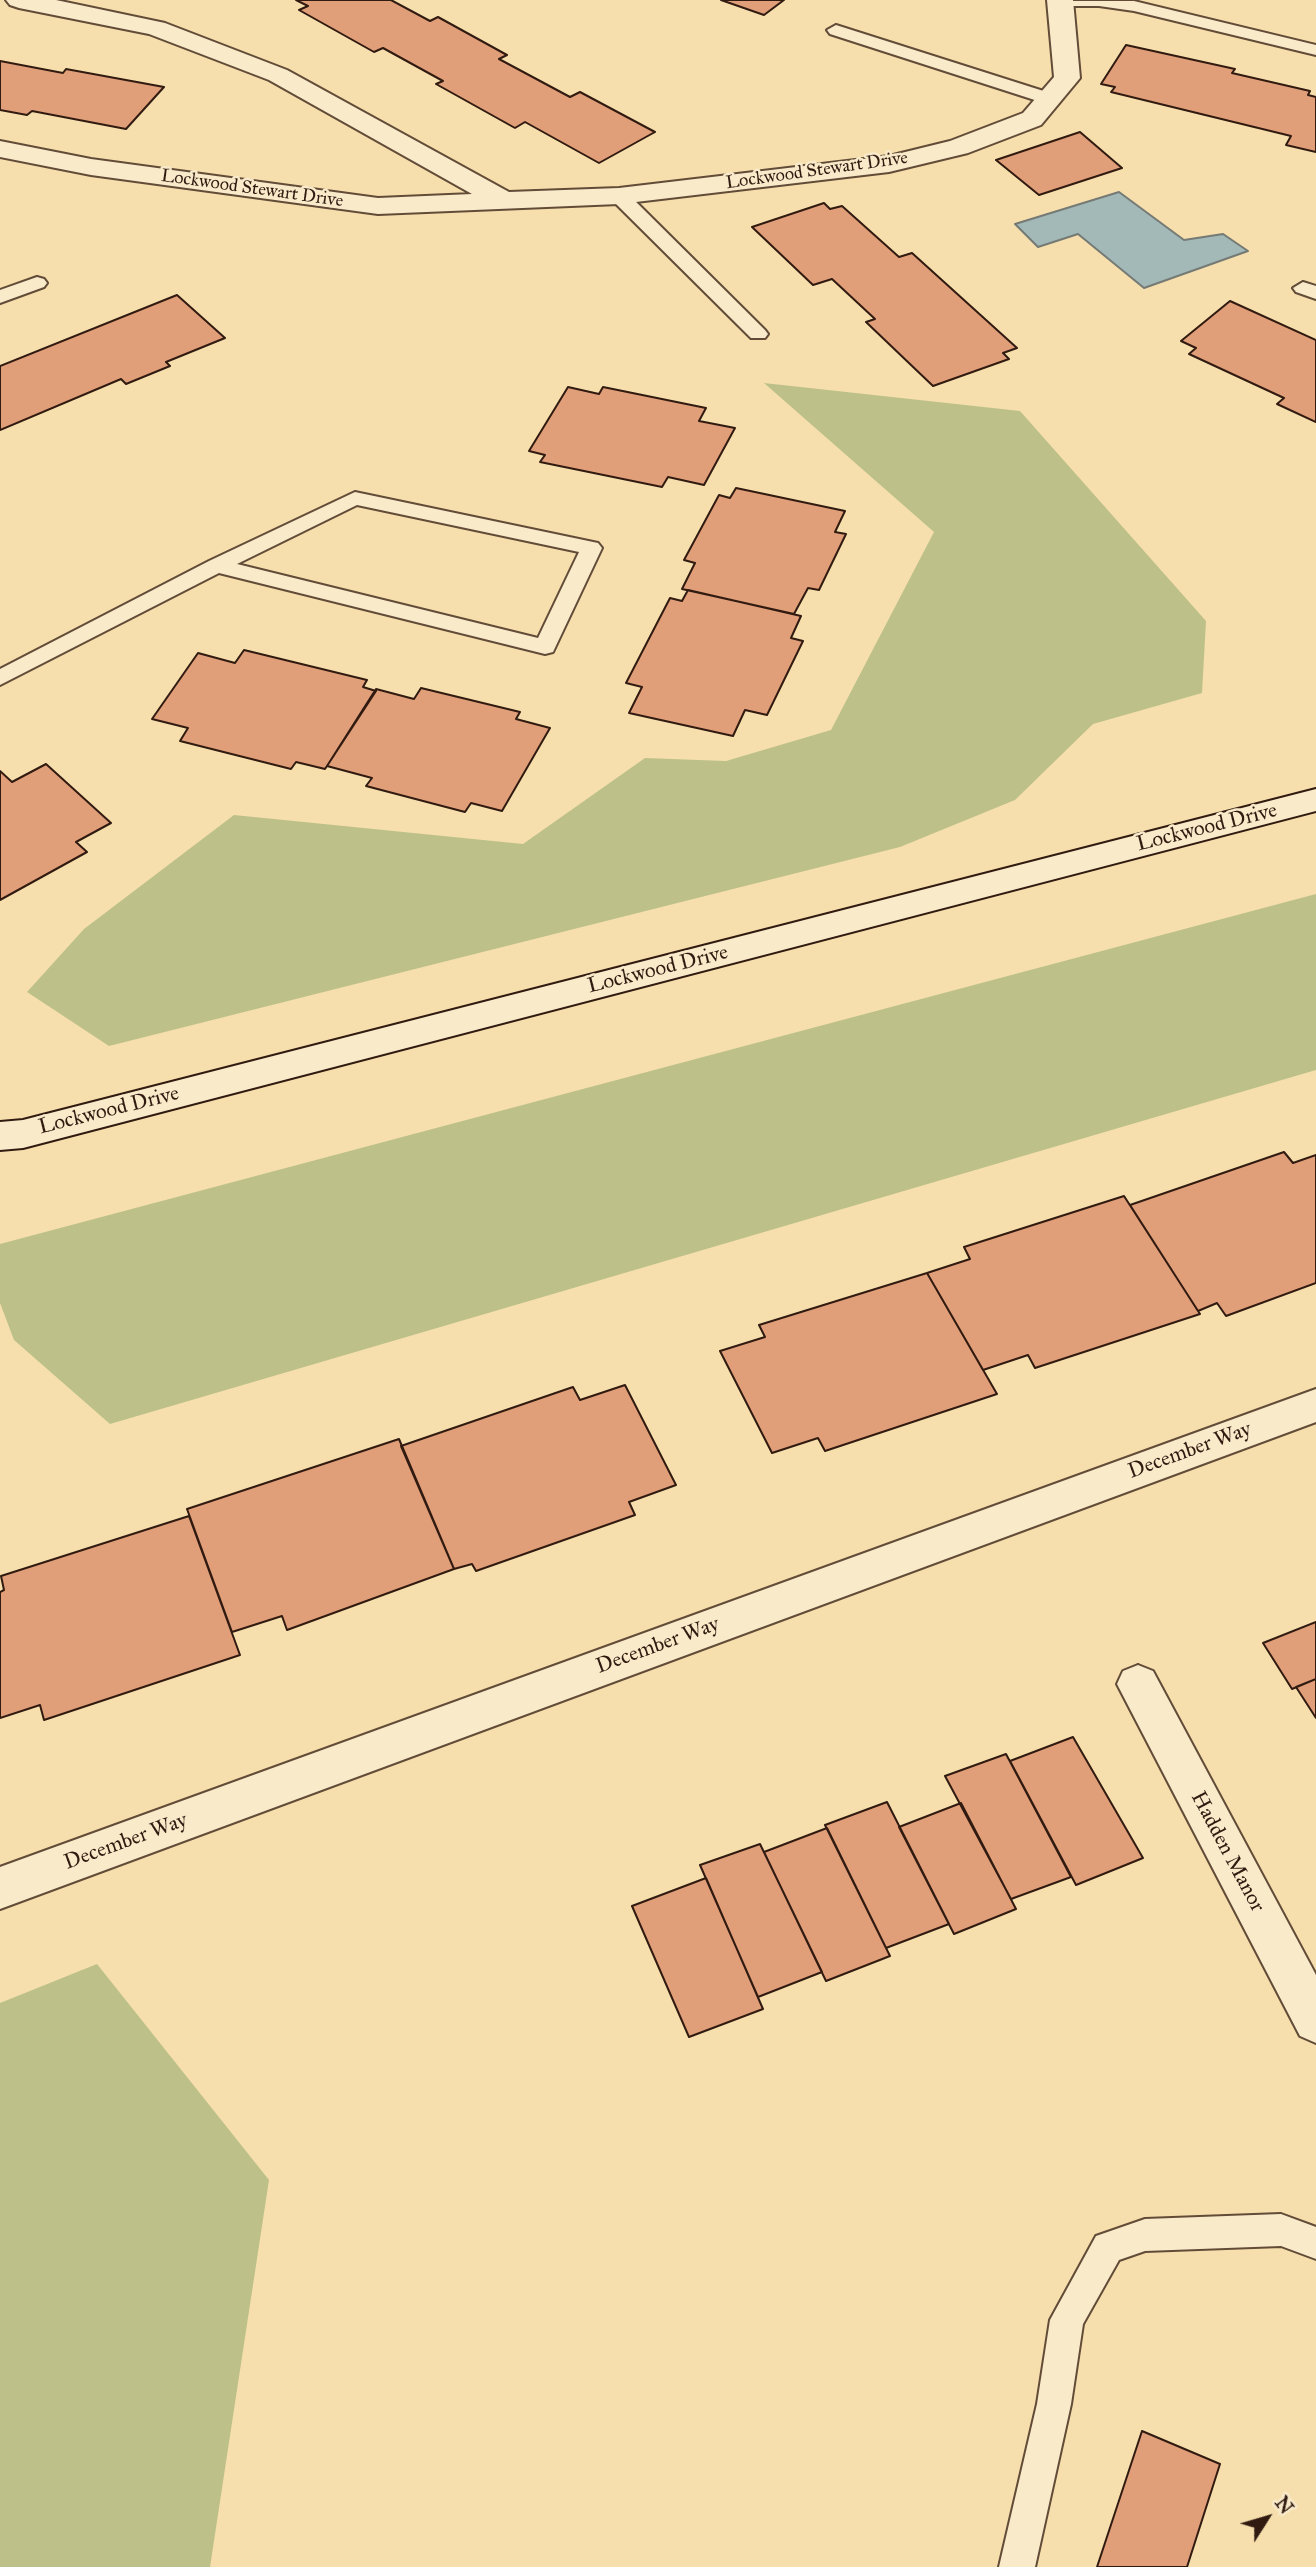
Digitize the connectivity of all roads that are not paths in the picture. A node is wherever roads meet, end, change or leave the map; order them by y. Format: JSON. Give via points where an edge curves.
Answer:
{"nodes":[{"id":1,"x":19,"y":0,"type":"edge"},
{"id":2,"x":1060,"y":1,"type":"edge"},
{"id":3,"x":836,"y":30,"type":"dead end"},
{"id":4,"x":1316,"y":50,"type":"edge"},
{"id":5,"x":1050,"y":99,"type":"junction"},
{"id":6,"x":0,"y":149,"type":"edge"},
{"id":7,"x":619,"y":196,"type":"junction"},
{"id":8,"x":506,"y":201,"type":"junction"},
{"id":9,"x":37,"y":283,"type":"dead end"},
{"id":10,"x":0,"y":297,"type":"edge"},
{"id":11,"x":758,"y":334,"type":"dead end"},
{"id":12,"x":216,"y":566,"type":"junction"},
{"id":13,"x":0,"y":678,"type":"edge"},
{"id":14,"x":1316,"y":800,"type":"edge"},
{"id":15,"x":0,"y":1136,"type":"edge"},
{"id":16,"x":1316,"y":1405,"type":"edge"},
{"id":17,"x":1138,"y":1684,"type":"dead end"},
{"id":18,"x":0,"y":1888,"type":"edge"},
{"id":19,"x":1316,"y":2021,"type":"edge"},
{"id":20,"x":1316,"y":2243,"type":"edge"},
{"id":21,"x":1017,"y":2567,"type":"edge"}],
"edges":[{"from":1,"to":8,"type":"street","via":[[156,28],[278,75]]},
{"from":2,"to":4,"type":"lane","via":[[1134,6]]},
{"from":2,"to":5,"type":"street","name":"Lockwood Stewart Drive","via":[[1067,78]]},
{"from":3,"to":5,"type":"lane"},
{"from":5,"to":7,"type":"street","name":"Lockwood Stewart Drive","via":[[1032,119],[959,147],[889,164]]},
{"from":6,"to":8,"type":"street","name":"Lockwood Stewart Drive","via":[[91,167],[378,206]]},
{"from":7,"to":8,"type":"street","name":"Lockwood Stewart Drive"},
{"from":7,"to":11,"type":"lane"},
{"from":9,"to":10,"type":"lane"},
{"from":12,"to":12,"type":"lane","via":[[355,498],[591,548],[545,648]]},
{"from":12,"to":13,"type":"lane"},
{"from":14,"to":15,"type":"street","name":"Lockwood Drive","via":[[50,1127]]},
{"from":16,"to":18,"type":"street","name":"December Way"},
{"from":17,"to":19,"type":"street","name":"Hadden Manor"},
{"from":20,"to":21,"type":"lane","via":[[1281,2230],[1145,2235],[1108,2248],[1067,2320],[1054,2404]]}]}
